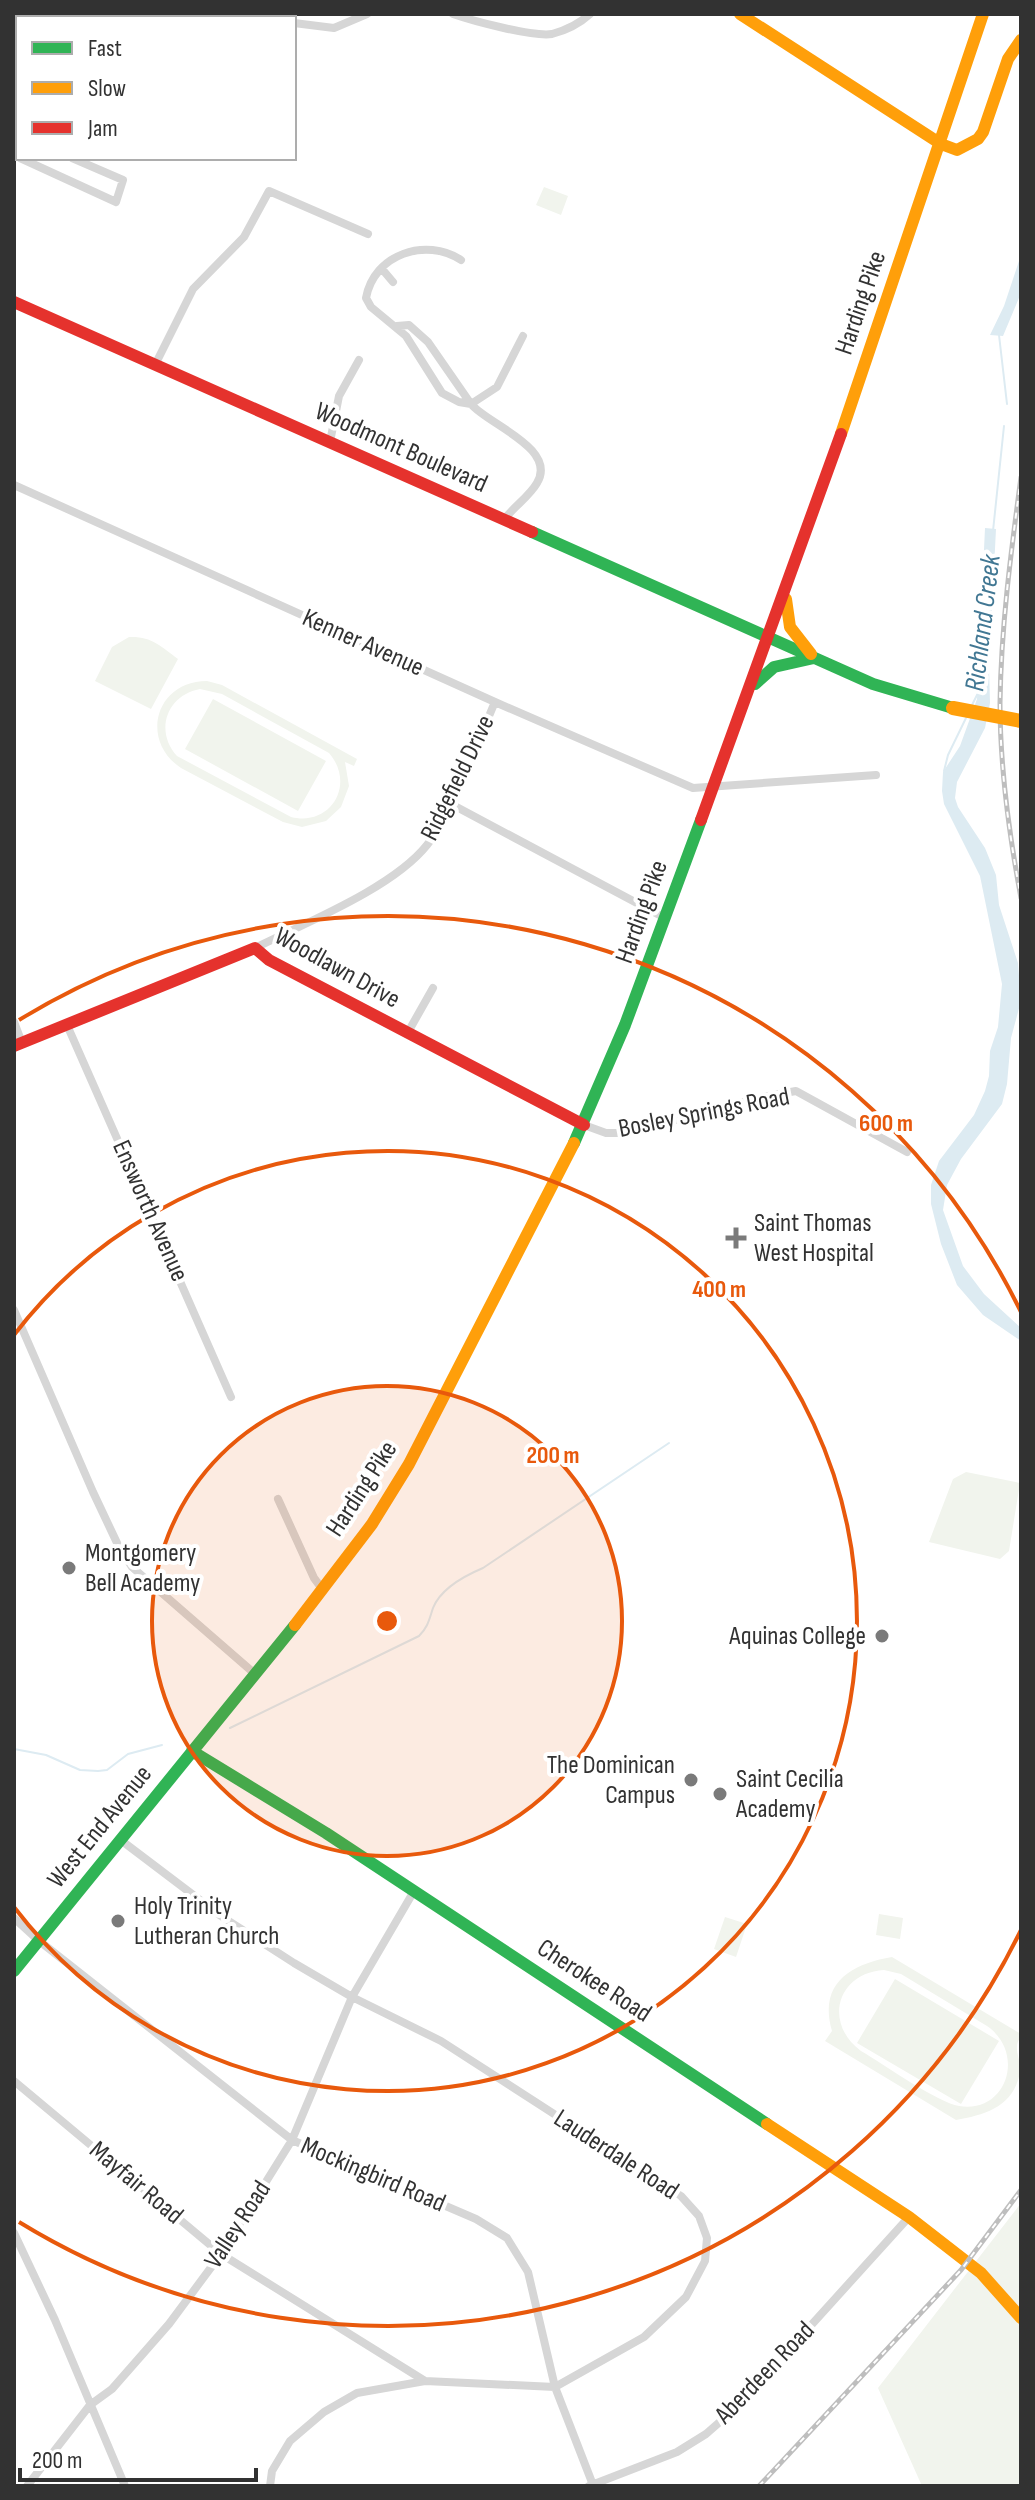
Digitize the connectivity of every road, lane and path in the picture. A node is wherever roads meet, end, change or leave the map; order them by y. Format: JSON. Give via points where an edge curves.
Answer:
{"nodes":[{"id":1,"x":367,"y":14,"type":"edge"},
{"id":2,"x":453,"y":14,"type":"edge"},
{"id":3,"x":590,"y":14,"type":"edge"},
{"id":4,"x":740,"y":14,"type":"edge"},
{"id":5,"x":983,"y":14,"type":"edge"},
{"id":6,"x":296,"y":23,"type":"edge"},
{"id":7,"x":1021,"y":40,"type":"edge"},
{"id":8,"x":941,"y":144,"type":"junction"},
{"id":9,"x":24,"y":160,"type":"edge"},
{"id":10,"x":77,"y":160,"type":"edge"},
{"id":11,"x":368,"y":234,"type":"dead end"},
{"id":12,"x":461,"y":260,"type":"dead end"},
{"id":13,"x":382,"y":269,"type":"junction"},
{"id":14,"x":393,"y":282,"type":"dead end"},
{"id":15,"x":14,"y":302,"type":"edge"},
{"id":16,"x":397,"y":326,"type":"junction"},
{"id":17,"x":523,"y":336,"type":"dead end"},
{"id":18,"x":359,"y":360,"type":"dead end"},
{"id":19,"x":155,"y":365,"type":"junction"},
{"id":20,"x":471,"y":404,"type":"junction"},
{"id":21,"x":330,"y":442,"type":"junction"},
{"id":22,"x":14,"y":485,"type":"edge"},
{"id":23,"x":504,"y":521,"type":"junction"},
{"id":24,"x":786,"y":591,"type":"junction"},
{"id":25,"x":769,"y":639,"type":"junction"},
{"id":26,"x":814,"y":658,"type":"junction"},
{"id":27,"x":748,"y":694,"type":"junction"},
{"id":28,"x":495,"y":702,"type":"junction"},
{"id":29,"x":1021,"y":721,"type":"edge"},
{"id":30,"x":876,"y":775,"type":"dead end"},
{"id":31,"x":714,"y":785,"type":"junction"},
{"id":32,"x":451,"y":804,"type":"junction"},
{"id":33,"x":665,"y":918,"type":"junction"},
{"id":34,"x":255,"y":948,"type":"junction"},
{"id":35,"x":433,"y":988,"type":"dead end"},
{"id":36,"x":14,"y":1022,"type":"edge"},
{"id":37,"x":67,"y":1025,"type":"junction"},
{"id":38,"x":407,"y":1034,"type":"junction"},
{"id":39,"x":18,"y":1044,"type":"edge"},
{"id":40,"x":584,"y":1125,"type":"junction"},
{"id":41,"x":907,"y":1152,"type":"dead end"},
{"id":42,"x":14,"y":1310,"type":"edge"},
{"id":43,"x":17,"y":1326,"type":"edge"},
{"id":44,"x":231,"y":1397,"type":"dead end"},
{"id":45,"x":278,"y":1499,"type":"dead end"},
{"id":46,"x":323,"y":1590,"type":"junction"},
{"id":47,"x":255,"y":1674,"type":"junction"},
{"id":48,"x":192,"y":1751,"type":"junction"},
{"id":49,"x":122,"y":1841,"type":"junction"},
{"id":50,"x":414,"y":1891,"type":"junction"},
{"id":51,"x":14,"y":1918,"type":"edge"},
{"id":52,"x":38,"y":1940,"type":"junction"},
{"id":53,"x":14,"y":1971,"type":"edge"},
{"id":54,"x":352,"y":1997,"type":"junction"},
{"id":55,"x":14,"y":2081,"type":"edge"},
{"id":56,"x":292,"y":2140,"type":"junction"},
{"id":57,"x":909,"y":2217,"type":"junction"},
{"id":58,"x":14,"y":2234,"type":"edge"},
{"id":59,"x":221,"y":2254,"type":"junction"},
{"id":60,"x":1021,"y":2318,"type":"edge"},
{"id":61,"x":425,"y":2381,"type":"junction"},
{"id":62,"x":555,"y":2387,"type":"junction"},
{"id":63,"x":90,"y":2405,"type":"junction"},
{"id":64,"x":591,"y":2485,"type":"edge"},
{"id":65,"x":27,"y":2486,"type":"edge"},
{"id":66,"x":125,"y":2486,"type":"edge"},
{"id":67,"x":270,"y":2486,"type":"edge"}],
"edges":[{"from":1,"to":6,"type":"street","via":[[334,28]]},
{"from":2,"to":3,"type":"street","via":[[549,35]]},
{"from":4,"to":8,"type":"main road"},
{"from":5,"to":8,"type":"main road","name":"Harding Pike"},
{"from":7,"to":8,"type":"main road","via":[[1008,59],[978,139],[957,150]]},
{"from":8,"to":24,"type":"main road","name":"Harding Pike"},
{"from":9,"to":10,"type":"street","via":[[116,202],[123,180]]},
{"from":11,"to":19,"type":"street","via":[[269,191],[244,237],[193,289]]},
{"from":12,"to":13,"type":"street","via":[[417,249]]},
{"from":13,"to":14,"type":"street"},
{"from":13,"to":16,"type":"street","via":[[366,298]]},
{"from":15,"to":19,"type":"main road","name":"Woodmont Boulevard"},
{"from":16,"to":20,"type":"street","via":[[439,390]]},
{"from":16,"to":20,"type":"street","via":[[406,324],[424,337]]},
{"from":17,"to":20,"type":"street","via":[[497,387]]},
{"from":18,"to":21,"type":"street","via":[[339,396]]},
{"from":19,"to":21,"type":"main road","name":"Woodmont Boulevard"},
{"from":20,"to":23,"type":"street","via":[[522,441],[539,461],[537,483]]},
{"from":21,"to":23,"type":"main road","name":"Woodmont Boulevard"},
{"from":22,"to":28,"type":"street","name":"Kenner Avenue"},
{"from":23,"to":25,"type":"main road","name":"Woodmont Boulevard"},
{"from":24,"to":25,"type":"main road","name":"Harding Pike"},
{"from":24,"to":26,"type":"main road","via":[[790,627]]},
{"from":25,"to":26,"type":"main road","name":"Woodmont Boulevard"},
{"from":25,"to":27,"type":"main road","name":"Harding Pike"},
{"from":26,"to":27,"type":"main road","via":[[774,667]]},
{"from":26,"to":29,"type":"main road","name":"Woodmont Boulevard","bridge":true,"via":[[924,700]]},
{"from":27,"to":31,"type":"main road","name":"Harding Pike"},
{"from":28,"to":31,"type":"street","name":"Kenner Avenue","via":[[693,788]]},
{"from":28,"to":32,"type":"street","name":"Ridgefield Drive"},
{"from":30,"to":31,"type":"street","name":"Kenner Avenue"},
{"from":31,"to":33,"type":"main road","name":"Harding Pike"},
{"from":32,"to":33,"type":"street"},
{"from":32,"to":34,"type":"street","name":"Ridgefield Drive","via":[[427,845],[401,871]]},
{"from":33,"to":40,"type":"main road","name":"Harding Pike"},
{"from":34,"to":37,"type":"main road","name":"Woodlawn Drive"},
{"from":34,"to":38,"type":"main road","name":"Woodlawn Drive"},
{"from":35,"to":38,"type":"street"},
{"from":36,"to":39,"type":"street"},
{"from":37,"to":39,"type":"main road","name":"Woodlawn Drive"},
{"from":37,"to":44,"type":"street","name":"Ensworth Avenue"},
{"from":38,"to":40,"type":"main road","name":"Woodlawn Drive"},
{"from":40,"to":41,"type":"street","name":"Bosley Springs Road","via":[[628,1133],[796,1091]]},
{"from":40,"to":46,"type":"main road","name":"Harding Pike","via":[[409,1464]]},
{"from":42,"to":43,"type":"street"},
{"from":43,"to":47,"type":"street","via":[[132,1567]]},
{"from":45,"to":46,"type":"street"},
{"from":46,"to":47,"type":"main road","name":"Harding Pike"},
{"from":47,"to":48,"type":"main road","name":"Harding Pike"},
{"from":48,"to":49,"type":"main road","name":"West End Avenue"},
{"from":48,"to":50,"type":"main road","name":"Cherokee Road"},
{"from":49,"to":52,"type":"main road","name":"West End Avenue"},
{"from":49,"to":54,"type":"street","name":"Lauderdale Road","via":[[221,1916]]},
{"from":50,"to":54,"type":"street","name":"Valley Road"},
{"from":50,"to":57,"type":"main road","name":"Cherokee Road"},
{"from":51,"to":52,"type":"street","name":"Mockingbird Road"},
{"from":52,"to":53,"type":"main road","name":"West End Avenue"},
{"from":52,"to":56,"type":"street","name":"Mockingbird Road"},
{"from":54,"to":56,"type":"street","name":"Valley Road"},
{"from":54,"to":62,"type":"street","name":"Lauderdale Road","via":[[441,2041],[681,2196],[699,2216],[707,2238],[705,2261],[686,2297],[644,2337]]},
{"from":55,"to":59,"type":"street","name":"Mayfair Road"},
{"from":56,"to":59,"type":"street","name":"Valley Road"},
{"from":56,"to":62,"type":"street","name":"Mockingbird Road","via":[[476,2219],[507,2238],[528,2272]]},
{"from":57,"to":60,"type":"main road","name":"Cherokee Road","via":[[991,2283]]},
{"from":57,"to":64,"type":"street","name":"Aberdeen Road","via":[[738,2406],[706,2434],[677,2452]]},
{"from":58,"to":63,"type":"street"},
{"from":59,"to":61,"type":"street","name":"Mayfair Road"},
{"from":59,"to":63,"type":"street","name":"Valley Road","via":[[169,2324],[112,2389]]},
{"from":61,"to":62,"type":"street"},
{"from":61,"to":67,"type":"street","via":[[357,2393],[324,2412],[290,2441],[272,2471]]},
{"from":62,"to":64,"type":"street","name":"Mockingbird Road"},
{"from":63,"to":65,"type":"street","name":"Valley Road"},
{"from":63,"to":66,"type":"street"}]}
